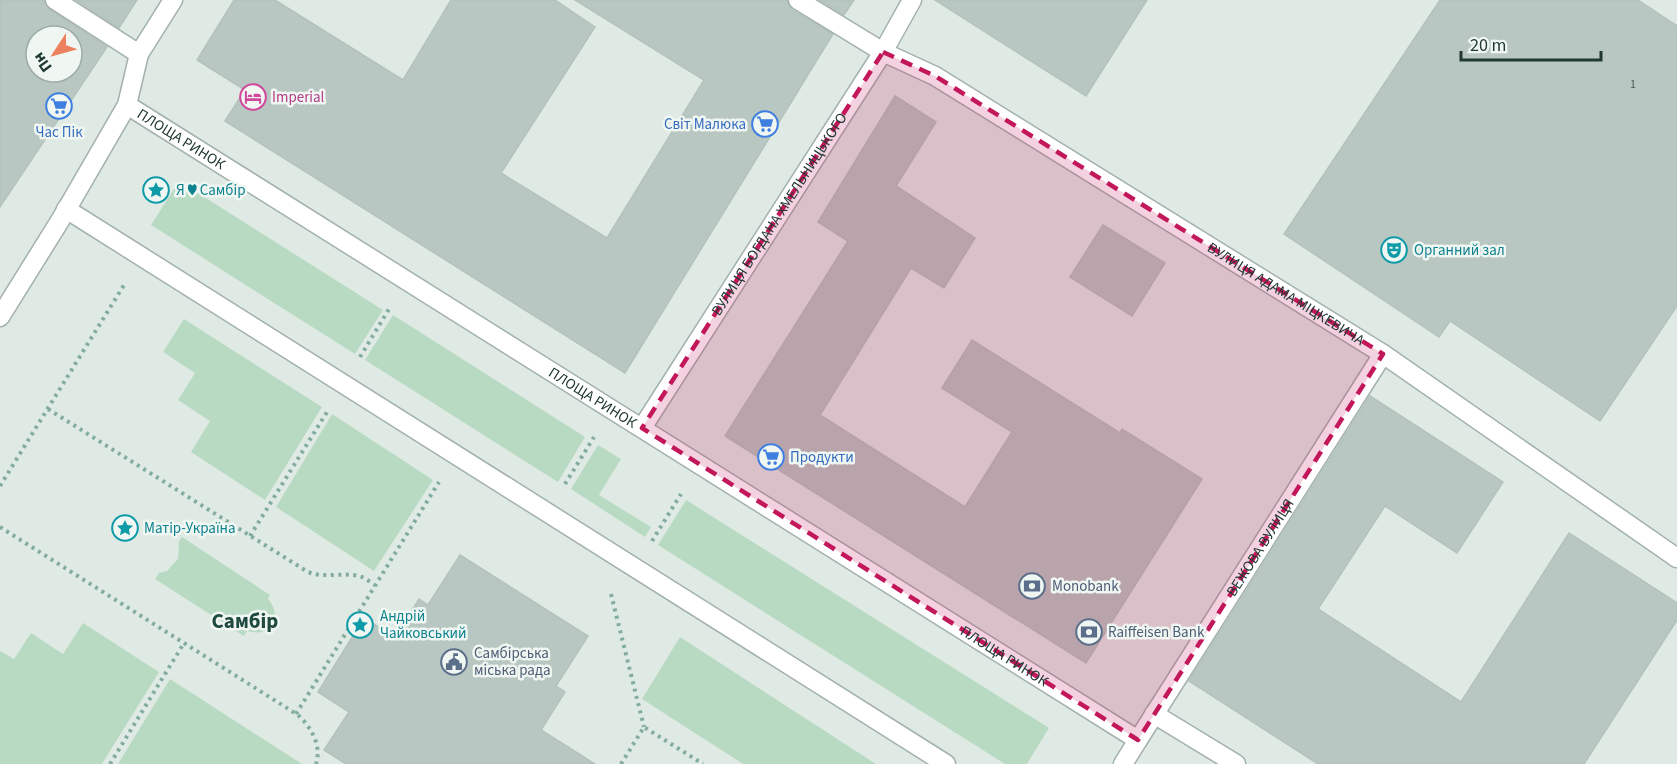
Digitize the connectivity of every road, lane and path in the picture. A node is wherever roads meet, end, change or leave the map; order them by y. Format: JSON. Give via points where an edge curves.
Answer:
{"nodes":[{"id":1,"x":55,"y":0,"type":"edge"},
{"id":2,"x":173,"y":0,"type":"edge"},
{"id":3,"x":798,"y":0,"type":"edge"},
{"id":4,"x":912,"y":0,"type":"edge"},
{"id":5,"x":883,"y":52,"type":"junction"},
{"id":6,"x":139,"y":54,"type":"junction"},
{"id":7,"x":127,"y":105,"type":"junction"},
{"id":8,"x":66,"y":209,"type":"junction"},
{"id":9,"x":142,"y":257,"type":"junction"},
{"id":10,"x":0,"y":317,"type":"edge"},
{"id":11,"x":1383,"y":354,"type":"junction"},
{"id":12,"x":48,"y":409,"type":"junction"},
{"id":13,"x":611,"y":410,"type":"junction"},
{"id":14,"x":642,"y":429,"type":"junction"},
{"id":15,"x":455,"y":455,"type":"junction"},
{"id":16,"x":699,"y":465,"type":"junction"},
{"id":17,"x":0,"y":486,"type":"edge"},
{"id":18,"x":548,"y":513,"type":"junction"},
{"id":19,"x":0,"y":527,"type":"edge"},
{"id":20,"x":598,"y":545,"type":"junction"},
{"id":21,"x":1677,"y":558,"type":"edge"},
{"id":22,"x":635,"y":568,"type":"junction"},
{"id":23,"x":375,"y":585,"type":"junction"},
{"id":24,"x":184,"y":643,"type":"junction"},
{"id":25,"x":296,"y":714,"type":"junction"},
{"id":26,"x":1154,"y":714,"type":"junction"},
{"id":27,"x":644,"y":727,"type":"junction"},
{"id":28,"x":1138,"y":741,"type":"junction"},
{"id":29,"x":110,"y":764,"type":"edge"},
{"id":30,"x":316,"y":764,"type":"edge"},
{"id":31,"x":621,"y":764,"type":"edge"},
{"id":32,"x":703,"y":764,"type":"edge"},
{"id":33,"x":946,"y":764,"type":"edge"},
{"id":34,"x":1123,"y":764,"type":"edge"},
{"id":35,"x":1236,"y":764,"type":"edge"}],
"edges":[{"from":1,"to":6,"type":"street"},
{"from":2,"to":6,"type":"street"},
{"from":3,"to":5,"type":"street","name":"ВУЛИЦЯ АДАМА МІЦКЕВИЧА"},
{"from":4,"to":5,"type":"street","name":"ВУЛИЦЯ БОГДАНА ХМЕЛЬНИЦЬКОГО"},
{"from":5,"to":11,"type":"street","name":"ВУЛИЦЯ АДАМА МІЦКЕВИЧА","via":[[934,76]]},
{"from":5,"to":14,"type":"street","name":"ВУЛИЦЯ БОГДАНА ХМЕЛЬНИЦЬКОГО"},
{"from":6,"to":7,"type":"street"},
{"from":7,"to":8,"type":"street","name":"ПЛОЩА РИНОК"},
{"from":7,"to":13,"type":"street","name":"ПЛОЩА РИНОК"},
{"from":8,"to":9,"type":"street"},
{"from":8,"to":10,"type":"street","name":"ПЛОЩА РИНОК"},
{"from":9,"to":12,"type":"path"},
{"from":9,"to":15,"type":"street"},
{"from":11,"to":21,"type":"street","name":"ВУЛИЦЯ АДАМА МІЦКЕВИЧА"},
{"from":11,"to":26,"type":"street","name":"ВЕЖОВА ВУЛИЦЯ"},
{"from":12,"to":17,"type":"path"},
{"from":12,"to":23,"type":"path","via":[[308,572],[353,575]]},
{"from":13,"to":14,"type":"street","name":"ПЛОЩА РИНОК"},
{"from":13,"to":18,"type":"path"},
{"from":14,"to":16,"type":"street","name":"ПЛОЩА РИНОК"},
{"from":15,"to":18,"type":"street"},
{"from":15,"to":23,"type":"path"},
{"from":16,"to":22,"type":"path"},
{"from":16,"to":28,"type":"street","name":"ПЛОЩА РИНОК"},
{"from":18,"to":20,"type":"street"},
{"from":19,"to":24,"type":"path"},
{"from":20,"to":22,"type":"street"},
{"from":20,"to":27,"type":"path"},
{"from":22,"to":33,"type":"street"},
{"from":23,"to":25,"type":"path"},
{"from":24,"to":25,"type":"path"},
{"from":24,"to":29,"type":"path"},
{"from":25,"to":30,"type":"path","via":[[314,735]]},
{"from":26,"to":28,"type":"street","name":"ВЕЖОВА ВУЛИЦЯ"},
{"from":26,"to":35,"type":"street"},
{"from":27,"to":31,"type":"path"},
{"from":27,"to":32,"type":"path"},
{"from":28,"to":34,"type":"street"}]}
